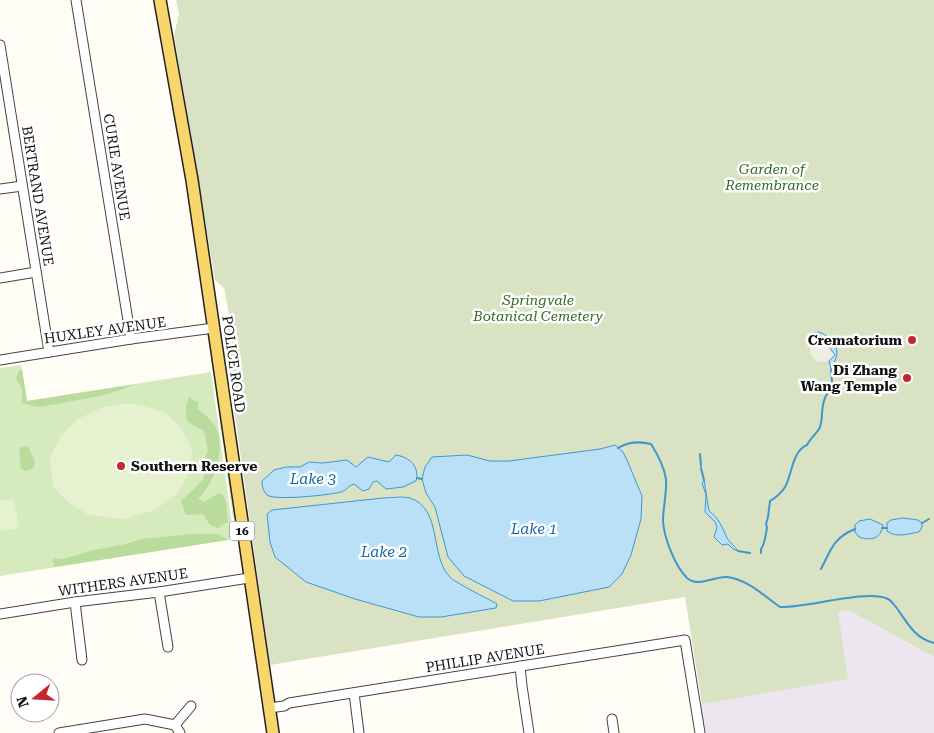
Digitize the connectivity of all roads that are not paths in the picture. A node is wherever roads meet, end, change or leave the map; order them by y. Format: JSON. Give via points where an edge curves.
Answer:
{"nodes":[{"id":1,"x":76,"y":0,"type":"edge"},
{"id":2,"x":160,"y":0,"type":"edge"},
{"id":3,"x":0,"y":45,"type":"edge"},
{"id":4,"x":10,"y":104,"type":"junction"},
{"id":5,"x":0,"y":106,"type":"edge"},
{"id":6,"x":22,"y":186,"type":"junction"},
{"id":7,"x":0,"y":189,"type":"edge"},
{"id":8,"x":36,"y":272,"type":"junction"},
{"id":9,"x":0,"y":278,"type":"edge"},
{"id":10,"x":214,"y":328,"type":"junction"},
{"id":11,"x":131,"y":338,"type":"junction"},
{"id":12,"x":49,"y":352,"type":"junction"},
{"id":13,"x":0,"y":360,"type":"edge"},
{"id":14,"x":249,"y":578,"type":"junction"},
{"id":15,"x":159,"y":592,"type":"junction"},
{"id":16,"x":75,"y":602,"type":"junction"},
{"id":17,"x":0,"y":614,"type":"edge"},
{"id":18,"x":168,"y":648,"type":"dead end"},
{"id":19,"x":82,"y":660,"type":"dead end"},
{"id":20,"x":518,"y":666,"type":"junction"},
{"id":21,"x":352,"y":693,"type":"junction"},
{"id":22,"x":191,"y":706,"type":"dead end"},
{"id":23,"x":268,"y":706,"type":"junction"},
{"id":24,"x":612,"y":719,"type":"dead end"},
{"id":25,"x":177,"y":729,"type":"edge"},
{"id":26,"x":59,"y":733,"type":"edge"},
{"id":27,"x":273,"y":733,"type":"edge"},
{"id":28,"x":358,"y":733,"type":"edge"},
{"id":29,"x":529,"y":733,"type":"edge"},
{"id":30,"x":614,"y":733,"type":"edge"},
{"id":31,"x":700,"y":733,"type":"edge"}],
"edges":[{"from":1,"to":11,"type":"street","name":"CURIE AVENUE"},
{"from":2,"to":10,"type":"main road","name":"POLICE ROAD","number":"16"},
{"from":3,"to":4,"type":"street","name":"BERTRAND AVENUE"},
{"from":4,"to":5,"type":"street"},
{"from":4,"to":6,"type":"street","name":"BERTRAND AVENUE"},
{"from":6,"to":7,"type":"street"},
{"from":6,"to":8,"type":"street","name":"BERTRAND AVENUE"},
{"from":8,"to":9,"type":"street"},
{"from":8,"to":12,"type":"street","name":"BERTRAND AVENUE"},
{"from":10,"to":11,"type":"street","name":"HUXLEY AVENUE"},
{"from":10,"to":14,"type":"main road","name":"POLICE ROAD","number":"16"},
{"from":11,"to":12,"type":"street","name":"HUXLEY AVENUE"},
{"from":12,"to":13,"type":"street","name":"HUXLEY AVENUE"},
{"from":14,"to":15,"type":"street","name":"WITHERS AVENUE"},
{"from":14,"to":23,"type":"main road","name":"POLICE ROAD","number":"16"},
{"from":15,"to":16,"type":"street","name":"WITHERS AVENUE"},
{"from":15,"to":18,"type":"street"},
{"from":16,"to":17,"type":"street","name":"WITHERS AVENUE"},
{"from":16,"to":19,"type":"street"},
{"from":20,"to":21,"type":"street","name":"PHILLIP AVENUE"},
{"from":20,"to":29,"type":"street"},
{"from":20,"to":31,"type":"street","name":"PHILLIP AVENUE","via":[[684,640]]},
{"from":21,"to":23,"type":"street","name":"PHILLIP AVENUE"},
{"from":21,"to":28,"type":"street"},
{"from":22,"to":25,"type":"street"},
{"from":23,"to":27,"type":"main road","name":"POLICE ROAD","number":"16"},
{"from":24,"to":30,"type":"street"},
{"from":25,"to":26,"type":"street","via":[[145,720]]}]}
